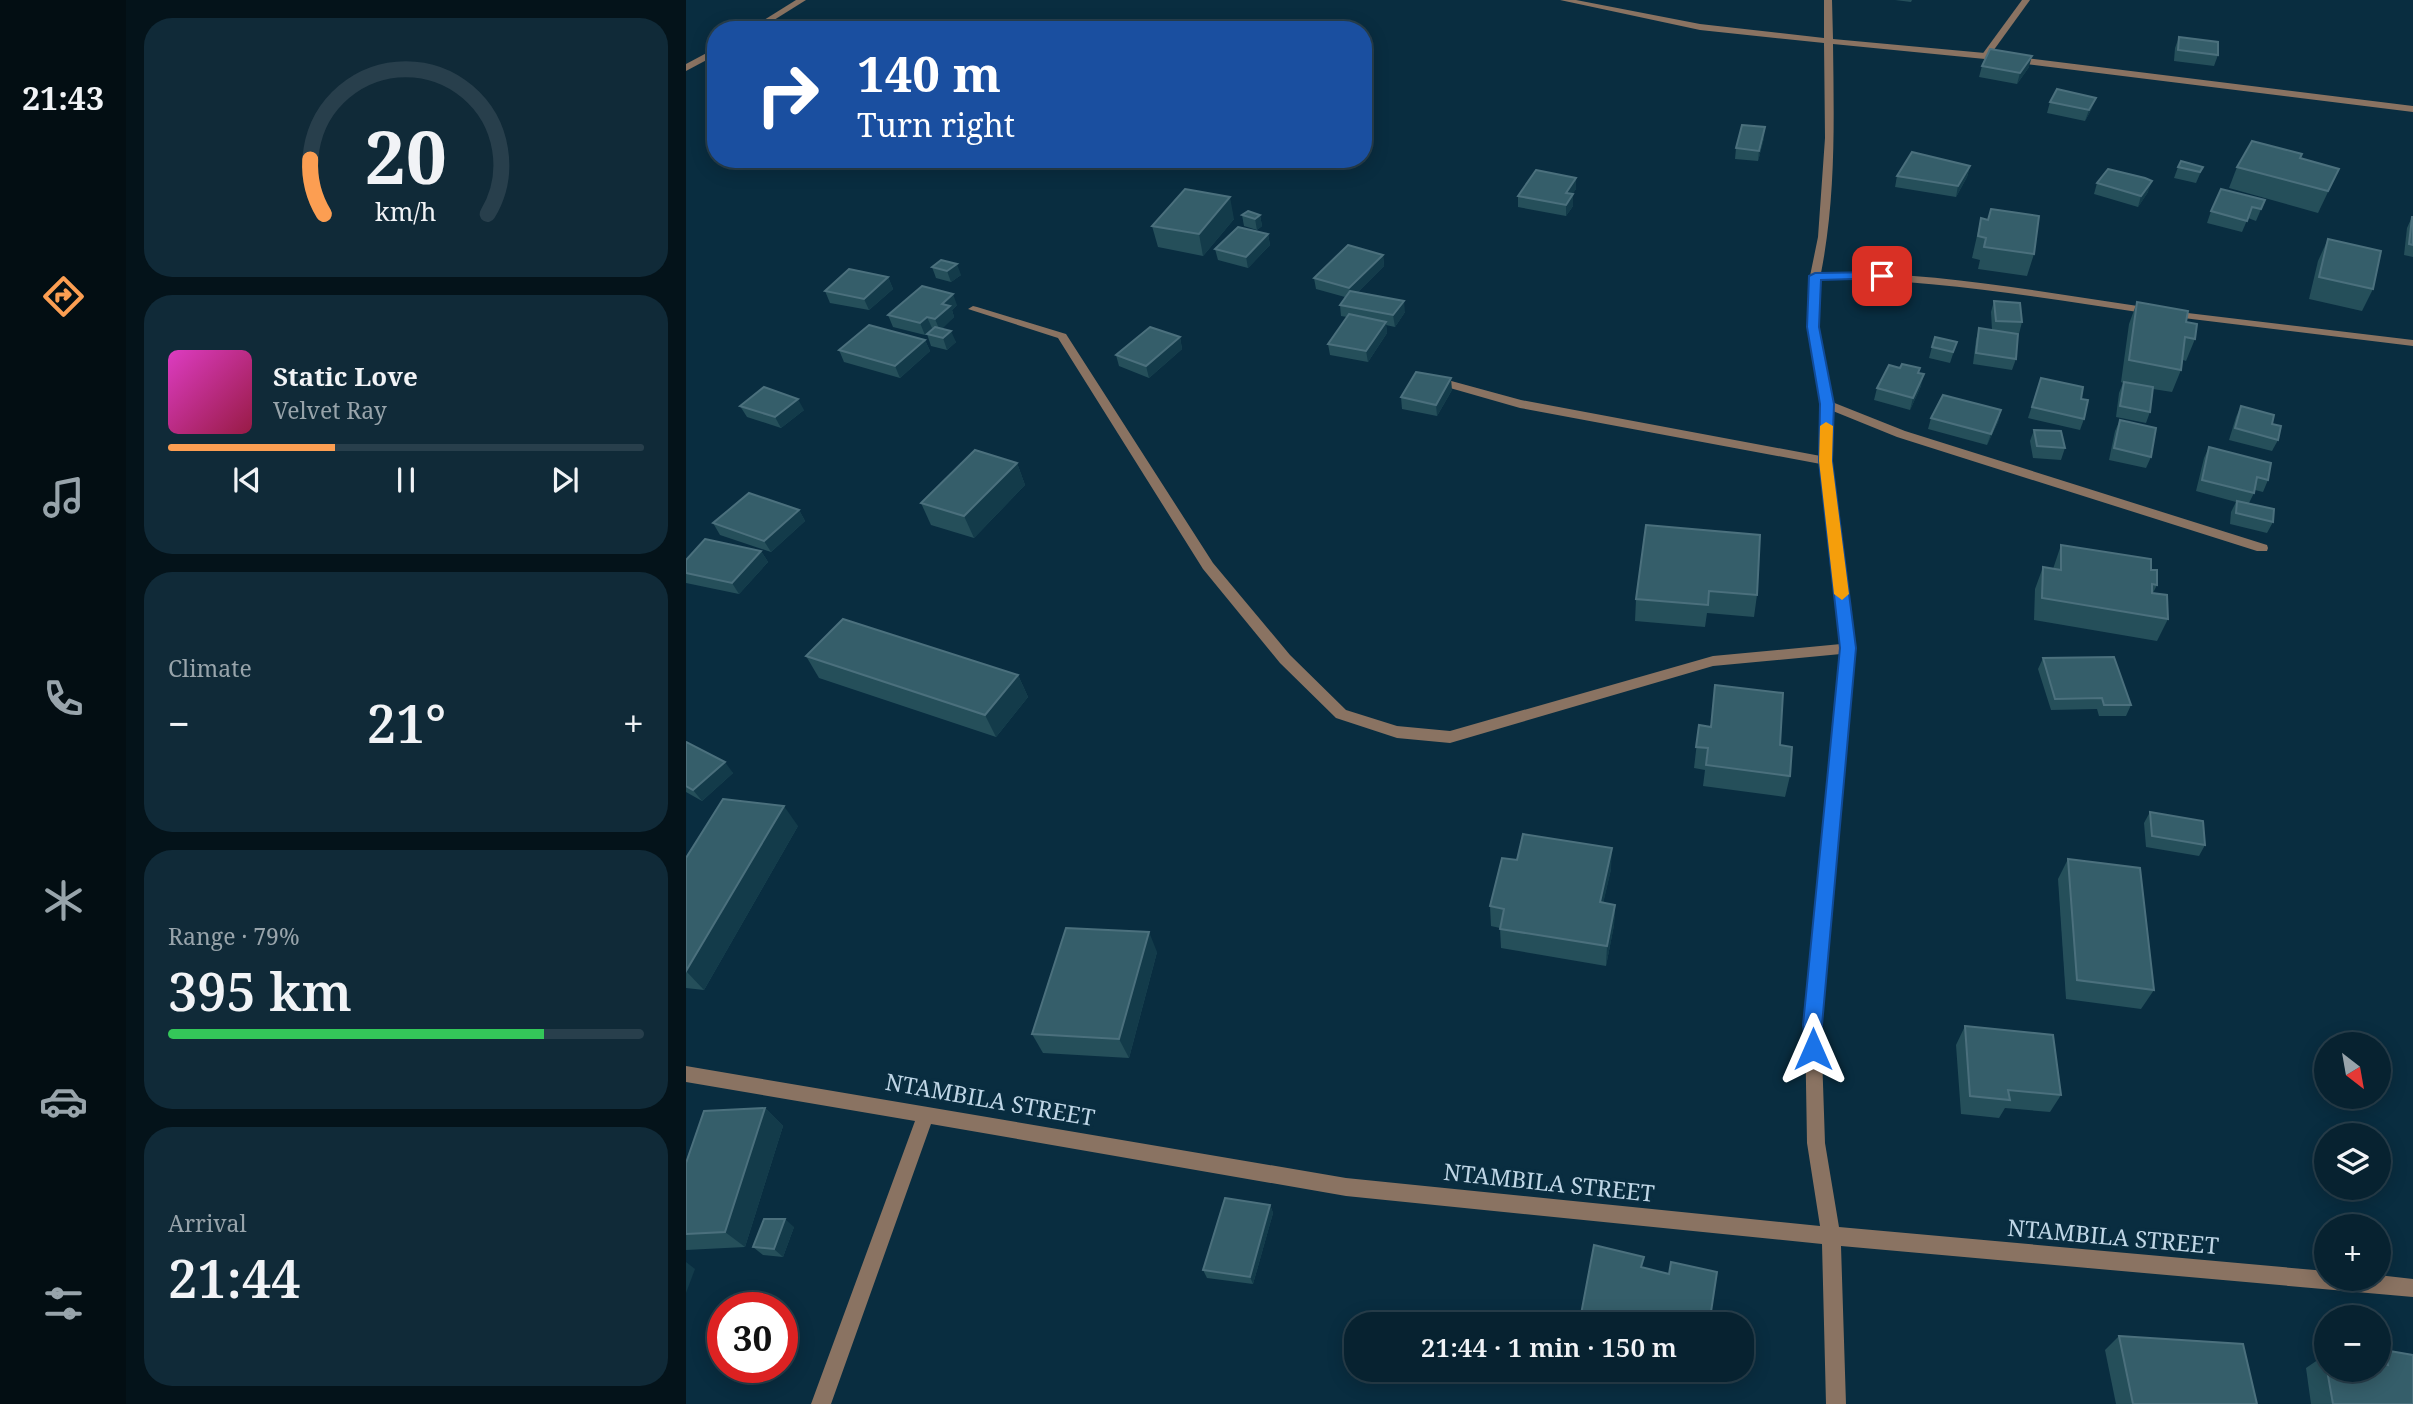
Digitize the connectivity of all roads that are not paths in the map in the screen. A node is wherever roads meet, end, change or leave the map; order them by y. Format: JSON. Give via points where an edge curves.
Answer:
{"nodes":[{"id":1,"x":803,"y":0,"type":"edge"},
{"id":2,"x":1564,"y":0,"type":"edge"},
{"id":3,"x":1828,"y":0,"type":"edge"},
{"id":4,"x":2026,"y":0,"type":"edge"},
{"id":5,"x":767,"y":21,"type":"edge"},
{"id":6,"x":1827,"y":42,"type":"junction"},
{"id":7,"x":707,"y":56,"type":"edge"},
{"id":8,"x":1985,"y":56,"type":"junction"},
{"id":9,"x":686,"y":68,"type":"edge"},
{"id":10,"x":2413,"y":109,"type":"edge"},
{"id":11,"x":1815,"y":276,"type":"junction"},
{"id":12,"x":973,"y":309,"type":"dead end"},
{"id":13,"x":2413,"y":342,"type":"edge"},
{"id":14,"x":1415,"y":376,"type":"edge"},
{"id":15,"x":1827,"y":404,"type":"junction"},
{"id":16,"x":1826,"y":461,"type":"junction"},
{"id":17,"x":2262,"y":548,"type":"dead end"},
{"id":18,"x":1848,"y":648,"type":"junction"},
{"id":19,"x":686,"y":1074,"type":"edge"},
{"id":20,"x":926,"y":1114,"type":"junction"},
{"id":21,"x":1831,"y":1236,"type":"junction"},
{"id":22,"x":2413,"y":1288,"type":"edge"},
{"id":23,"x":821,"y":1404,"type":"edge"},
{"id":24,"x":1836,"y":1404,"type":"edge"}],
"edges":[{"from":1,"to":5,"type":"street"},
{"from":2,"to":6,"type":"street","via":[[1700,27]]},
{"from":3,"to":6,"type":"street"},
{"from":4,"to":8,"type":"street"},
{"from":6,"to":8,"type":"street"},
{"from":6,"to":11,"type":"street","via":[[1829,138],[1823,237]]},
{"from":7,"to":9,"type":"street"},
{"from":8,"to":10,"type":"street"},
{"from":11,"to":13,"type":"street","via":[[1920,279]]},
{"from":11,"to":15,"type":"street","via":[[1813,327]]},
{"from":12,"to":18,"type":"street","via":[[1062,336],[1208,566],[1286,659],[1341,714],[1397,732],[1450,737],[1713,661]]},
{"from":14,"to":16,"type":"street","via":[[1520,404]]},
{"from":15,"to":16,"type":"street"},
{"from":15,"to":17,"type":"street","via":[[1901,434]]},
{"from":16,"to":18,"type":"street"},
{"from":18,"to":21,"type":"street","via":[[1812,1025],[1816,1143]]},
{"from":19,"to":20,"type":"street","name":"NTAMBILA STREET"},
{"from":20,"to":21,"type":"street","name":"NTAMBILA STREET","via":[[1346,1187]]},
{"from":20,"to":23,"type":"street"},
{"from":21,"to":22,"type":"street","name":"NTAMBILA STREET"},
{"from":21,"to":24,"type":"street"}]}
